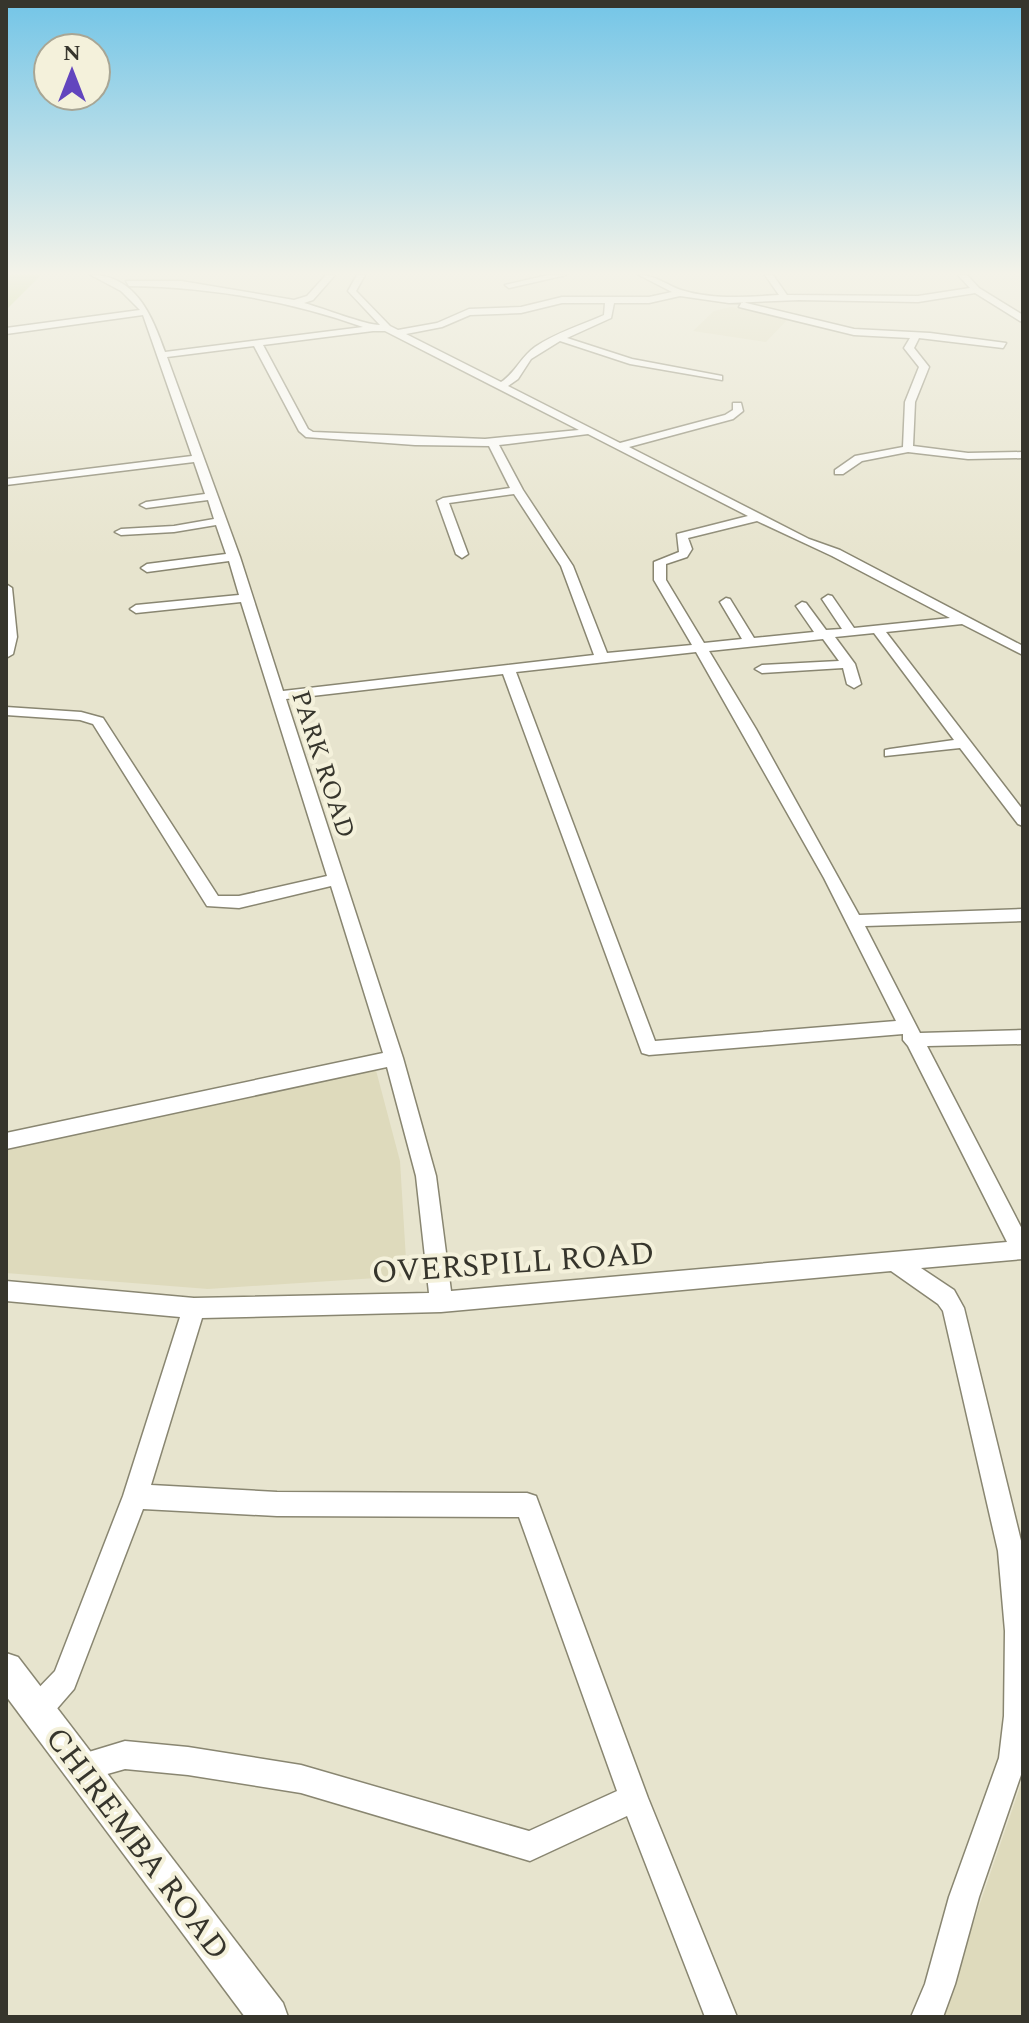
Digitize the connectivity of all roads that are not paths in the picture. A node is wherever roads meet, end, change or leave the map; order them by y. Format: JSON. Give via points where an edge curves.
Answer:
{"nodes":[{"id":1,"x":166,"y":369,"type":"edge"},
{"id":2,"x":271,"y":369,"type":"edge"},
{"id":3,"x":469,"y":369,"type":"edge"},
{"id":4,"x":521,"y":369,"type":"edge"},
{"id":5,"x":674,"y":369,"type":"edge"},
{"id":6,"x":923,"y":369,"type":"edge"},
{"id":7,"x":719,"y":378,"type":"dead end"},
{"id":8,"x":501,"y":386,"type":"junction"},
{"id":9,"x":737,"y":405,"type":"dead end"},
{"id":10,"x":589,"y":431,"type":"junction"},
{"id":11,"x":493,"y":443,"type":"junction"},
{"id":12,"x":620,"y":446,"type":"junction"},
{"id":13,"x":908,"y":449,"type":"junction"},
{"id":14,"x":1023,"y":455,"type":"edge"},
{"id":15,"x":199,"y":458,"type":"junction"},
{"id":16,"x":839,"y":472,"type":"dead end"},
{"id":17,"x":6,"y":482,"type":"edge"},
{"id":18,"x":517,"y":490,"type":"junction"},
{"id":19,"x":212,"y":496,"type":"junction"},
{"id":20,"x":146,"y":505,"type":"dead end"},
{"id":21,"x":759,"y":517,"type":"junction"},
{"id":22,"x":220,"y":521,"type":"junction"},
{"id":23,"x":121,"y":532,"type":"dead end"},
{"id":24,"x":462,"y":554,"type":"dead end"},
{"id":25,"x":234,"y":557,"type":"junction"},
{"id":26,"x":147,"y":568,"type":"dead end"},
{"id":27,"x":6,"y":588,"type":"edge"},
{"id":28,"x":246,"y":598,"type":"junction"},
{"id":29,"x":828,"y":599,"type":"dead end"},
{"id":30,"x":726,"y":602,"type":"dead end"},
{"id":31,"x":802,"y":606,"type":"dead end"},
{"id":32,"x":136,"y":609,"type":"dead end"},
{"id":33,"x":963,"y":620,"type":"junction"},
{"id":34,"x":878,"y":630,"type":"junction"},
{"id":35,"x":851,"y":632,"type":"junction"},
{"id":36,"x":825,"y":635,"type":"junction"},
{"id":37,"x":750,"y":642,"type":"junction"},
{"id":38,"x":698,"y":647,"type":"junction"},
{"id":39,"x":1023,"y":651,"type":"edge"},
{"id":40,"x":6,"y":654,"type":"edge"},
{"id":41,"x":602,"y":658,"type":"junction"},
{"id":42,"x":848,"y":664,"type":"junction"},
{"id":43,"x":508,"y":669,"type":"junction"},
{"id":44,"x":762,"y":669,"type":"dead end"},
{"id":45,"x":854,"y":684,"type":"dead end"},
{"id":46,"x":278,"y":696,"type":"junction"},
{"id":47,"x":6,"y":711,"type":"edge"},
{"id":48,"x":964,"y":743,"type":"junction"},
{"id":49,"x":890,"y":753,"type":"dead end"},
{"id":50,"x":1023,"y":821,"type":"edge"},
{"id":51,"x":336,"y":879,"type":"junction"},
{"id":52,"x":1023,"y":915,"type":"edge"},
{"id":53,"x":855,"y":921,"type":"junction"},
{"id":54,"x":910,"y":1034,"type":"junction"},
{"id":55,"x":1023,"y":1037,"type":"edge"},
{"id":56,"x":394,"y":1058,"type":"junction"},
{"id":57,"x":6,"y":1141,"type":"edge"},
{"id":58,"x":1022,"y":1250,"type":"edge"},
{"id":59,"x":896,"y":1263,"type":"junction"},
{"id":60,"x":6,"y":1291,"type":"edge"},
{"id":61,"x":441,"y":1302,"type":"junction"},
{"id":62,"x":194,"y":1308,"type":"junction"},
{"id":63,"x":135,"y":1496,"type":"junction"},
{"id":64,"x":1017,"y":1551,"type":"edge"},
{"id":65,"x":6,"y":1669,"type":"edge"},
{"id":66,"x":38,"y":1709,"type":"junction"},
{"id":67,"x":79,"y":1768,"type":"junction"},
{"id":68,"x":634,"y":1798,"type":"junction"},
{"id":69,"x":269,"y":2017,"type":"edge"},
{"id":70,"x":721,"y":2017,"type":"edge"},
{"id":71,"x":927,"y":2017,"type":"edge"}],
"edges":[{"from":1,"to":15,"type":"street","name":"PARK ROAD"},
{"from":2,"to":11,"type":"street","via":[[310,435]]},
{"from":3,"to":8,"type":"street"},
{"from":4,"to":8,"type":"street"},
{"from":5,"to":7,"type":"street"},
{"from":6,"to":13,"type":"street","via":[[910,402]]},
{"from":8,"to":10,"type":"street"},
{"from":9,"to":12,"type":"street","via":[[738,411],[729,417]]},
{"from":10,"to":11,"type":"street"},
{"from":10,"to":12,"type":"street"},
{"from":11,"to":18,"type":"street"},
{"from":12,"to":21,"type":"street"},
{"from":13,"to":14,"type":"street"},
{"from":13,"to":16,"type":"street","via":[[859,458]]},
{"from":15,"to":17,"type":"street"},
{"from":15,"to":19,"type":"street","name":"PARK ROAD"},
{"from":18,"to":24,"type":"street","via":[[443,501]]},
{"from":18,"to":41,"type":"street","via":[[564,560]]},
{"from":19,"to":20,"type":"street"},
{"from":19,"to":22,"type":"street","name":"PARK ROAD"},
{"from":21,"to":33,"type":"street"},
{"from":21,"to":38,"type":"street","via":[[681,536],[683,554],[660,562],[660,580]]},
{"from":22,"to":23,"type":"street"},
{"from":22,"to":25,"type":"street","name":"PARK ROAD"},
{"from":25,"to":26,"type":"street"},
{"from":25,"to":28,"type":"street","name":"PARK ROAD"},
{"from":27,"to":40,"type":"street"},
{"from":28,"to":32,"type":"street"},
{"from":28,"to":46,"type":"street","name":"PARK ROAD"},
{"from":29,"to":35,"type":"street"},
{"from":30,"to":37,"type":"street"},
{"from":31,"to":36,"type":"street"},
{"from":33,"to":34,"type":"street"},
{"from":33,"to":39,"type":"street"},
{"from":34,"to":35,"type":"street"},
{"from":34,"to":48,"type":"street"},
{"from":35,"to":36,"type":"street"},
{"from":36,"to":37,"type":"street"},
{"from":36,"to":42,"type":"street"},
{"from":37,"to":38,"type":"street"},
{"from":38,"to":41,"type":"street"},
{"from":38,"to":53,"type":"street"},
{"from":41,"to":43,"type":"street"},
{"from":42,"to":44,"type":"street"},
{"from":42,"to":45,"type":"street"},
{"from":43,"to":46,"type":"street"},
{"from":43,"to":54,"type":"street","via":[[649,1048]]},
{"from":46,"to":51,"type":"street","name":"PARK ROAD"},
{"from":47,"to":51,"type":"street","via":[[98,721],[213,902],[239,902]]},
{"from":48,"to":49,"type":"street"},
{"from":48,"to":50,"type":"street"},
{"from":51,"to":56,"type":"street","name":"PARK ROAD"},
{"from":52,"to":53,"type":"street"},
{"from":53,"to":54,"type":"street"},
{"from":54,"to":55,"type":"street"},
{"from":54,"to":58,"type":"street"},
{"from":56,"to":57,"type":"street"},
{"from":56,"to":61,"type":"street","name":"PARK ROAD","via":[[426,1176]]},
{"from":58,"to":59,"type":"street","name":"OVERSPILL ROAD"},
{"from":59,"to":61,"type":"street","name":"OVERSPILL ROAD"},
{"from":59,"to":64,"type":"street","via":[[946,1297],[953,1308]]},
{"from":60,"to":62,"type":"street","name":"OVERSPILL ROAD"},
{"from":61,"to":62,"type":"street","name":"OVERSPILL ROAD"},
{"from":62,"to":63,"type":"street"},
{"from":63,"to":66,"type":"street","via":[[65,1680]]},
{"from":63,"to":68,"type":"street","via":[[277,1504],[527,1505]]},
{"from":64,"to":71,"type":"street","via":[[1018,1716],[1013,1758]]},
{"from":65,"to":66,"type":"main road","name":"CHIREMBA ROAD"},
{"from":66,"to":67,"type":"main road","name":"CHIREMBA ROAD"},
{"from":67,"to":68,"type":"street","via":[[125,1755],[301,1779],[530,1846]]},
{"from":67,"to":69,"type":"main road","name":"CHIREMBA ROAD"},
{"from":68,"to":70,"type":"street"}]}
